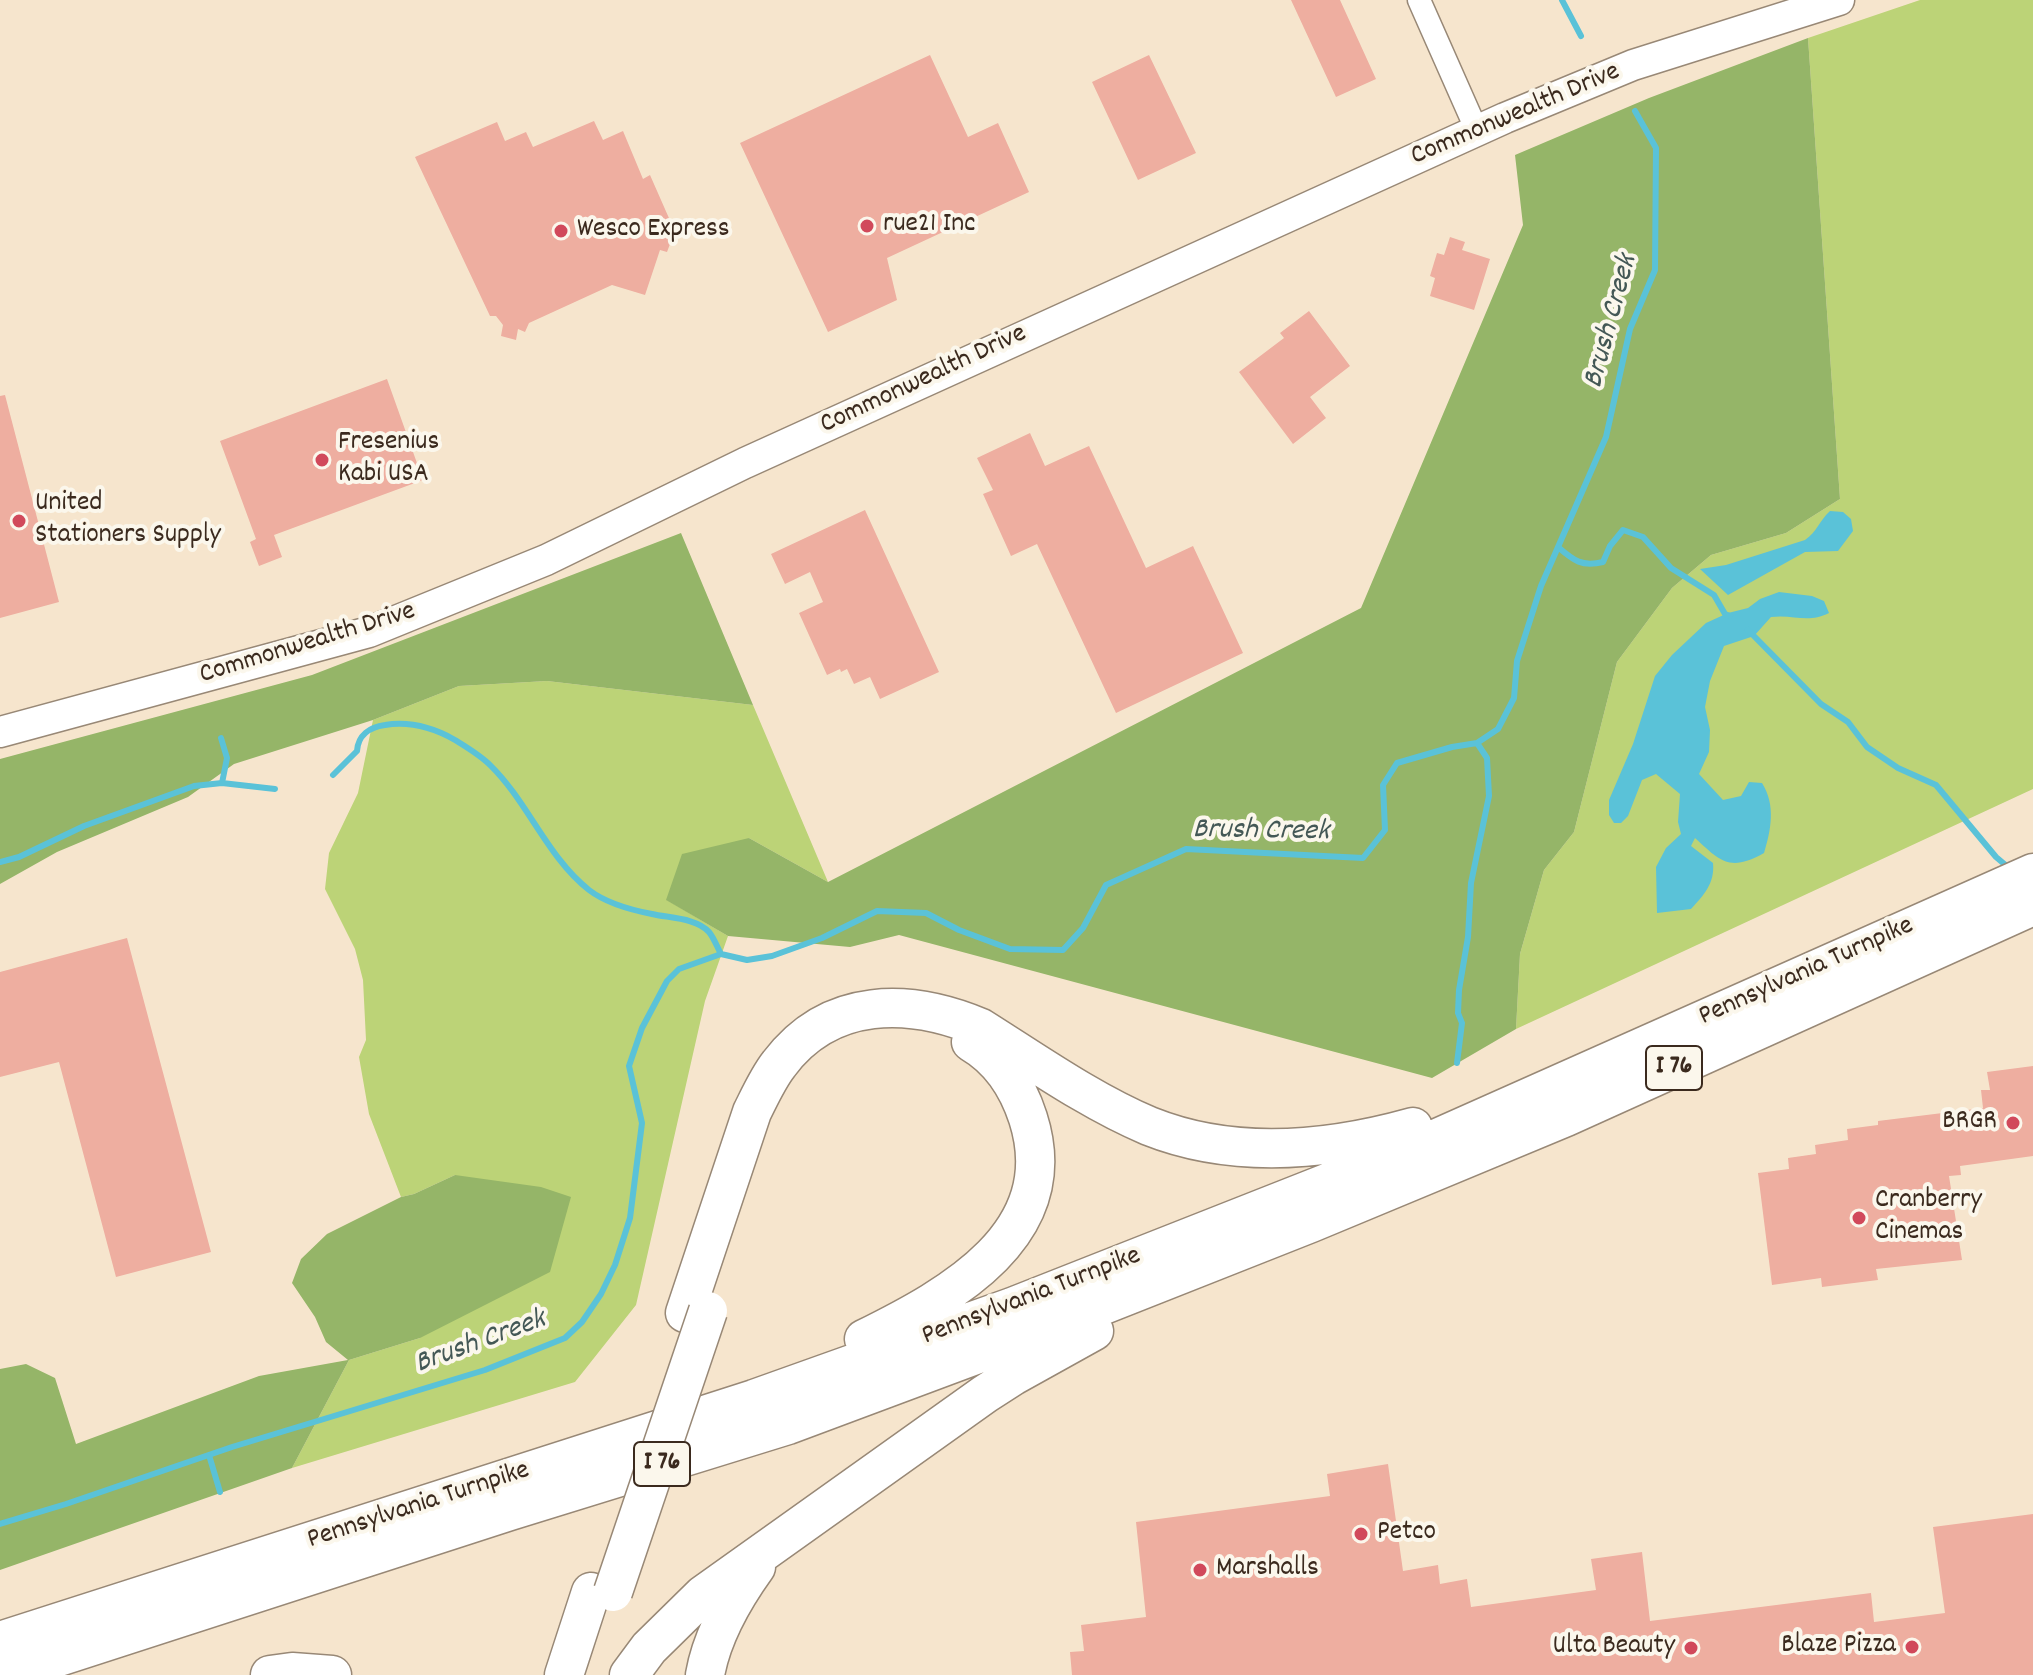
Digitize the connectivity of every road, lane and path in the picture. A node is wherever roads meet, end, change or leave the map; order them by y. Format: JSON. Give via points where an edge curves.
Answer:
{"nodes":[{"id":1,"x":1419,"y":0,"type":"edge"},
{"id":2,"x":1839,"y":0,"type":"edge"},
{"id":3,"x":1477,"y":131,"type":"junction"},
{"id":4,"x":0,"y":732,"type":"edge"},
{"id":5,"x":2033,"y":873,"type":"edge"},
{"id":6,"x":2033,"y":906,"type":"edge"},
{"id":7,"x":1544,"y":1088,"type":"junction"},
{"id":8,"x":1311,"y":1223,"type":"junction"},
{"id":9,"x":696,"y":1312,"type":"junction"},
{"id":10,"x":656,"y":1429,"type":"junction"},
{"id":11,"x":769,"y":1548,"type":"junction"},
{"id":12,"x":602,"y":1592,"type":"junction"},
{"id":13,"x":0,"y":1641,"type":"edge"},
{"id":14,"x":3,"y":1675,"type":"edge"},
{"id":15,"x":270,"y":1675,"type":"edge"},
{"id":16,"x":332,"y":1675,"type":"edge"},
{"id":17,"x":564,"y":1675,"type":"edge"},
{"id":18,"x":586,"y":1675,"type":"edge"},
{"id":19,"x":629,"y":1675,"type":"edge"},
{"id":20,"x":705,"y":1675,"type":"edge"}],
"edges":[{"from":1,"to":3,"type":"street"},
{"from":2,"to":3,"type":"street","name":"Commonwealth Drive","via":[[1633,65]]},
{"from":3,"to":4,"type":"street","name":"Commonwealth Drive","via":[[759,456],[546,560],[369,632]]},
{"from":5,"to":7,"type":"highway","name":"Pennsylvania Turnpike","number":"I 76"},
{"from":6,"to":8,"type":"highway","name":"Pennsylvania Turnpike","number":"I 76","via":[[1566,1117]]},
{"from":7,"to":9,"type":"highway","via":[[1511,1091],[1377,1137],[1296,1149],[1238,1146],[1152,1127],[958,1018],[895,1006],[857,1012],[822,1026],[803,1041],[780,1062],[764,1089],[752,1112]]},
{"from":7,"to":10,"type":"highway","name":"Pennsylvania Turnpike","number":"I 76","via":[[1408,1151],[1097,1274],[875,1357]]},
{"from":8,"to":11,"type":"highway","via":[[1013,1376]]},
{"from":8,"to":14,"type":"highway","name":"Pennsylvania Turnpike","number":"I 76","via":[[788,1425]]},
{"from":9,"to":10,"type":"highway","via":[[773,1103],[818,1050],[879,1023],[923,1023],[963,1037],[995,1060],[1011,1080],[1032,1130],[1035,1159],[1025,1210],[997,1254],[903,1320]]},
{"from":9,"to":12,"type":"highway","bridge":true},
{"from":10,"to":13,"type":"highway","name":"Pennsylvania Turnpike","number":"I 76"},
{"from":11,"to":19,"type":"highway","via":[[703,1595]]},
{"from":11,"to":20,"type":"highway","via":[[725,1616]]},
{"from":12,"to":17,"type":"highway"},
{"from":12,"to":18,"type":"highway"},
{"from":15,"to":16,"type":"highway"}]}
